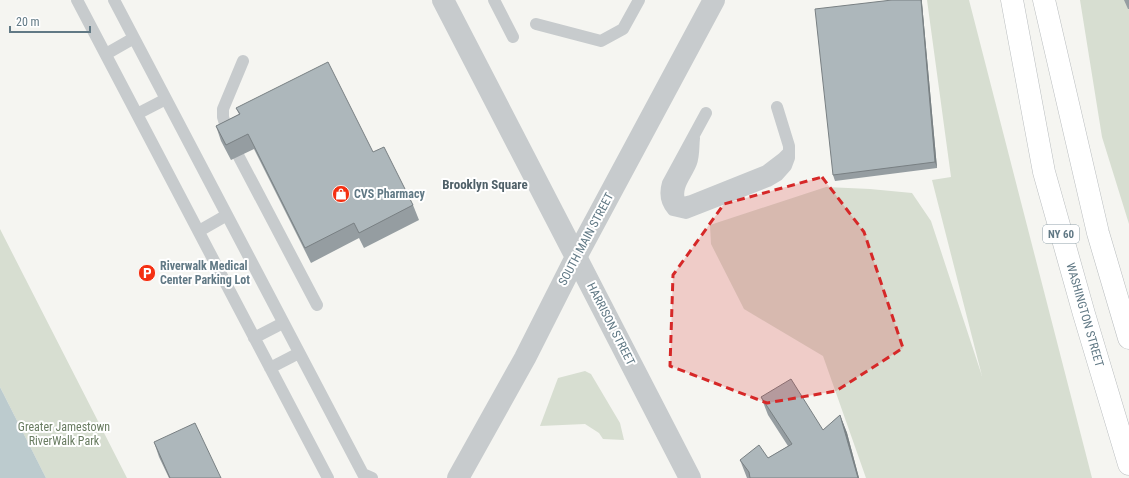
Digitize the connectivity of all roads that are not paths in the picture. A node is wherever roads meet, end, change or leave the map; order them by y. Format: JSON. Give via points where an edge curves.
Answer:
{"nodes":[{"id":1,"x":77,"y":0,"type":"edge"},
{"id":2,"x":114,"y":0,"type":"edge"},
{"id":3,"x":443,"y":0,"type":"edge"},
{"id":4,"x":494,"y":0,"type":"edge"},
{"id":5,"x":639,"y":0,"type":"edge"},
{"id":6,"x":714,"y":0,"type":"edge"},
{"id":7,"x":1012,"y":0,"type":"edge"},
{"id":8,"x":1044,"y":0,"type":"edge"},
{"id":9,"x":536,"y":24,"type":"dead end"},
{"id":10,"x":513,"y":37,"type":"dead end"},
{"id":11,"x":134,"y":38,"type":"junction"},
{"id":12,"x":106,"y":54,"type":"junction"},
{"id":13,"x":243,"y":61,"type":"dead end"},
{"id":14,"x":166,"y":99,"type":"junction"},
{"id":15,"x":777,"y":107,"type":"dead end"},
{"id":16,"x":706,"y":113,"type":"dead end"},
{"id":17,"x":137,"y":114,"type":"junction"},
{"id":18,"x":229,"y":137,"type":"edge"},
{"id":19,"x":239,"y":157,"type":"dead end"},
{"id":20,"x":227,"y":215,"type":"junction"},
{"id":21,"x":199,"y":231,"type":"junction"},
{"id":22,"x":576,"y":257,"type":"junction"},
{"id":23,"x":317,"y":305,"type":"dead end"},
{"id":24,"x":283,"y":323,"type":"junction"},
{"id":25,"x":254,"y":338,"type":"junction"},
{"id":26,"x":1129,"y":338,"type":"edge"},
{"id":27,"x":299,"y":353,"type":"junction"},
{"id":28,"x":270,"y":368,"type":"junction"},
{"id":29,"x":1129,"y":464,"type":"edge"},
{"id":30,"x":328,"y":478,"type":"edge"},
{"id":31,"x":372,"y":478,"type":"edge"},
{"id":32,"x":458,"y":478,"type":"edge"},
{"id":33,"x":690,"y":478,"type":"edge"}],
"edges":[{"from":1,"to":12,"type":"lane"},
{"from":2,"to":11,"type":"lane"},
{"from":3,"to":22,"type":"street","name":"HARRISON STREET"},
{"from":4,"to":10,"type":"lane"},
{"from":5,"to":9,"type":"lane","via":[[623,29],[601,41]]},
{"from":6,"to":22,"type":"street","name":"SOUTH MAIN STREET"},
{"from":7,"to":29,"type":"highway","name":"WASHINGTON STREET","number":"NY 60","via":[[1044,172]]},
{"from":8,"to":26,"type":"highway","number":"NY 60","via":[[1098,233]]},
{"from":11,"to":12,"type":"lane"},
{"from":11,"to":14,"type":"lane"},
{"from":12,"to":17,"type":"lane"},
{"from":13,"to":18,"type":"lane","via":[[223,109]]},
{"from":14,"to":17,"type":"lane"},
{"from":14,"to":20,"type":"lane"},
{"from":15,"to":16,"type":"lane","via":[[789,146],[786,166],[778,175],[686,213],[673,210],[665,190]]},
{"from":17,"to":21,"type":"lane"},
{"from":19,"to":23,"type":"lane"},
{"from":20,"to":21,"type":"lane"},
{"from":20,"to":24,"type":"lane"},
{"from":21,"to":25,"type":"lane"},
{"from":22,"to":32,"type":"street","name":"SOUTH MAIN STREET","via":[[525,358]]},
{"from":22,"to":33,"type":"street","name":"HARRISON STREET"},
{"from":24,"to":25,"type":"lane"},
{"from":24,"to":27,"type":"lane"},
{"from":25,"to":28,"type":"lane"},
{"from":27,"to":28,"type":"lane"},
{"from":27,"to":31,"type":"lane","via":[[363,474]]},
{"from":28,"to":30,"type":"lane"}]}
